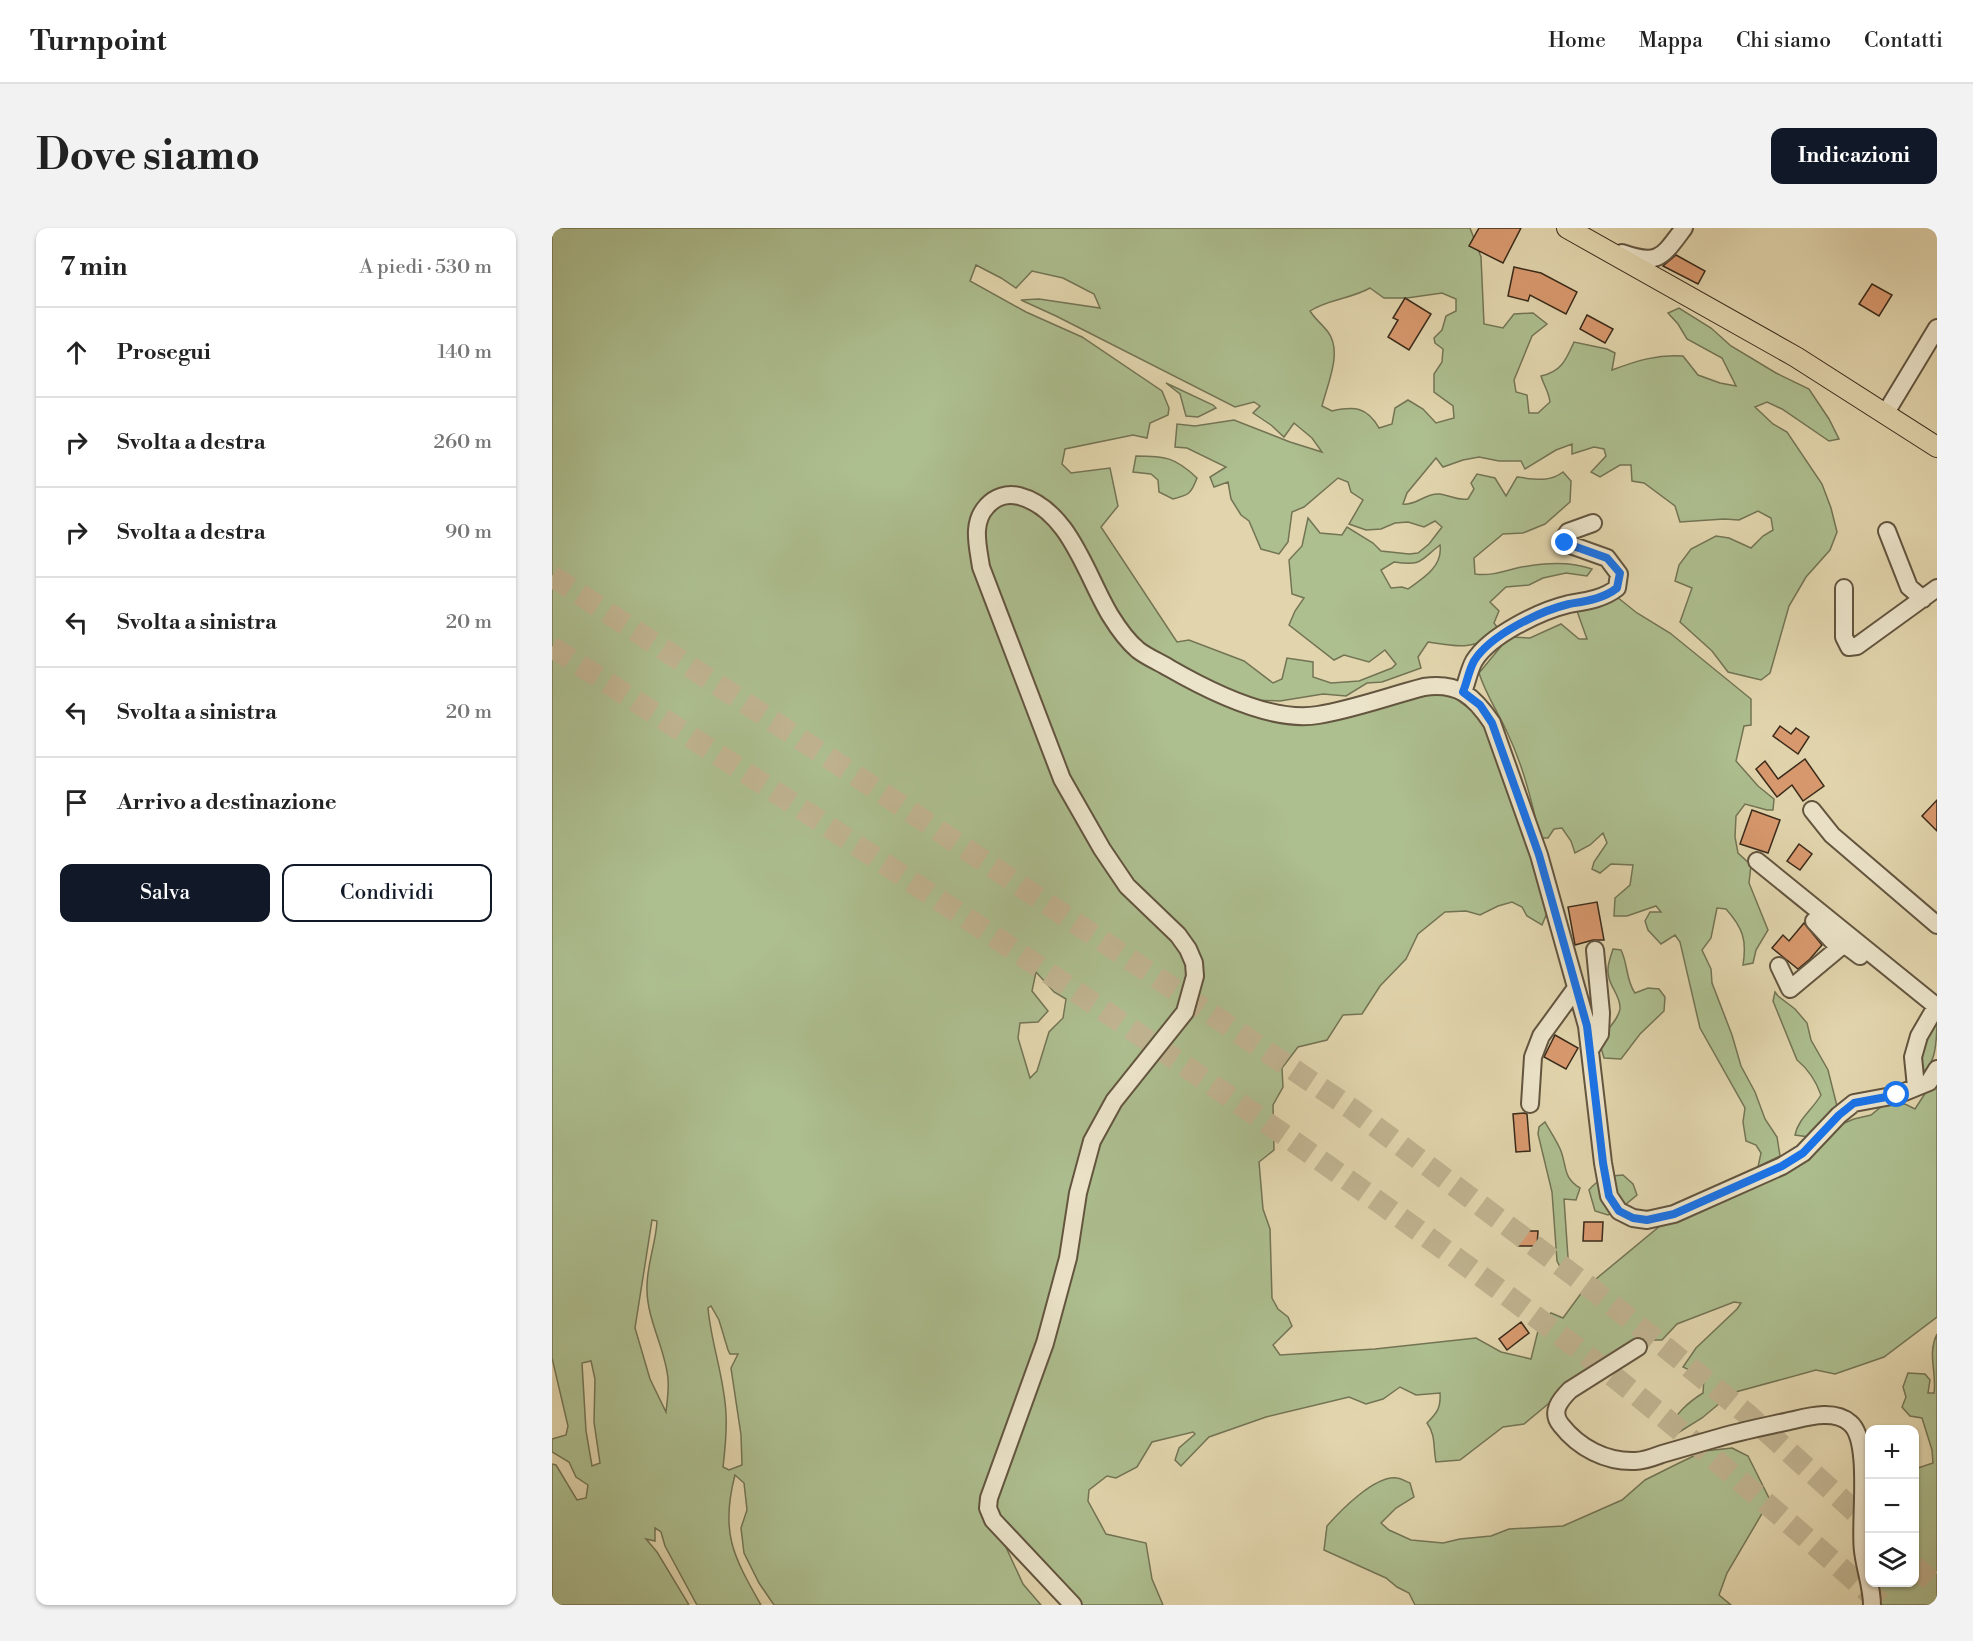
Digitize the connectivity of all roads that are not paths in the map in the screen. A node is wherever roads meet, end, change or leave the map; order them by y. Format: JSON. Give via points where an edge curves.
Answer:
{"nodes":[{"id":1,"x":1566,"y":228,"type":"edge"},
{"id":2,"x":1684,"y":228,"type":"edge"},
{"id":3,"x":1591,"y":243,"type":"junction"},
{"id":4,"x":1937,"y":328,"type":"edge"},
{"id":5,"x":1897,"y":392,"type":"junction"},
{"id":6,"x":1885,"y":414,"type":"junction"},
{"id":7,"x":1909,"y":429,"type":"junction"},
{"id":8,"x":1937,"y":447,"type":"edge"},
{"id":9,"x":1593,"y":523,"type":"dead end"},
{"id":10,"x":1887,"y":531,"type":"dead end"},
{"id":11,"x":1844,"y":588,"type":"dead end"},
{"id":12,"x":1937,"y":588,"type":"edge"},
{"id":13,"x":1923,"y":599,"type":"junction"},
{"id":14,"x":1463,"y":692,"type":"junction"},
{"id":15,"x":1812,"y":810,"type":"dead end"},
{"id":16,"x":1757,"y":861,"type":"dead end"},
{"id":17,"x":1814,"y":921,"type":"dead end"},
{"id":18,"x":1937,"y":925,"type":"edge"},
{"id":19,"x":1839,"y":948,"type":"junction"},
{"id":20,"x":1595,"y":951,"type":"dead end"},
{"id":21,"x":1779,"y":966,"type":"dead end"},
{"id":22,"x":1576,"y":988,"type":"junction"},
{"id":23,"x":1935,"y":1008,"type":"edge"},
{"id":24,"x":1590,"y":1050,"type":"junction"},
{"id":25,"x":1937,"y":1070,"type":"edge"},
{"id":26,"x":1916,"y":1087,"type":"junction"},
{"id":27,"x":1530,"y":1104,"type":"dead end"},
{"id":28,"x":1638,"y":1347,"type":"dead end"},
{"id":29,"x":1073,"y":1605,"type":"edge"},
{"id":30,"x":1872,"y":1605,"type":"edge"}],
"edges":[{"from":1,"to":3,"type":"main road"},
{"from":2,"to":3,"type":"street","via":[[1663,255],[1652,260]]},
{"from":3,"to":6,"type":"main road","via":[[1796,357]]},
{"from":4,"to":5,"type":"street"},
{"from":5,"to":6,"type":"street"},
{"from":5,"to":7,"type":"street","via":[[1898,407]]},
{"from":6,"to":7,"type":"main road"},
{"from":7,"to":8,"type":"main road"},
{"from":9,"to":14,"type":"street","via":[[1568,532],[1565,543],[1607,558],[1620,573],[1617,588],[1598,599],[1536,615],[1508,631],[1482,651]]},
{"from":10,"to":13,"type":"street","via":[[1909,587]]},
{"from":11,"to":13,"type":"street","via":[[1845,638],[1849,647],[1857,646]]},
{"from":12,"to":13,"type":"street"},
{"from":14,"to":22,"type":"street","via":[[1480,705],[1492,723],[1539,855]]},
{"from":14,"to":29,"type":"street","via":[[1440,684],[1317,716],[1261,711],[1202,687],[1140,651],[1122,634],[1109,613],[1064,528],[1033,500],[1013,495],[996,498],[985,507],[978,521],[981,567],[1062,779],[1127,886],[1178,935],[1194,963],[1195,976],[1185,1012],[1114,1101],[1092,1141],[1078,1193],[1068,1258],[1045,1343],[989,1498],[993,1520]]},
{"from":15,"to":18,"type":"street","via":[[1832,835]]},
{"from":16,"to":23,"type":"street"},
{"from":17,"to":19,"type":"street"},
{"from":19,"to":21,"type":"street","via":[[1790,989]]},
{"from":19,"to":23,"type":"street","via":[[1844,944]]},
{"from":20,"to":24,"type":"street","via":[[1600,1034]]},
{"from":22,"to":24,"type":"street"},
{"from":22,"to":27,"type":"street","via":[[1541,1036],[1533,1057]]},
{"from":23,"to":26,"type":"street","via":[[1919,1036],[1913,1057]]},
{"from":24,"to":26,"type":"street","via":[[1609,1196],[1619,1211],[1647,1220],[1674,1214],[1782,1166],[1803,1153],[1854,1103]]},
{"from":25,"to":26,"type":"street","via":[[1929,1082]]},
{"from":28,"to":30,"type":"street","via":[[1570,1390],[1556,1411],[1559,1424],[1595,1454],[1637,1461],[1810,1416],[1846,1419],[1858,1435],[1863,1464],[1862,1549]]}]}
